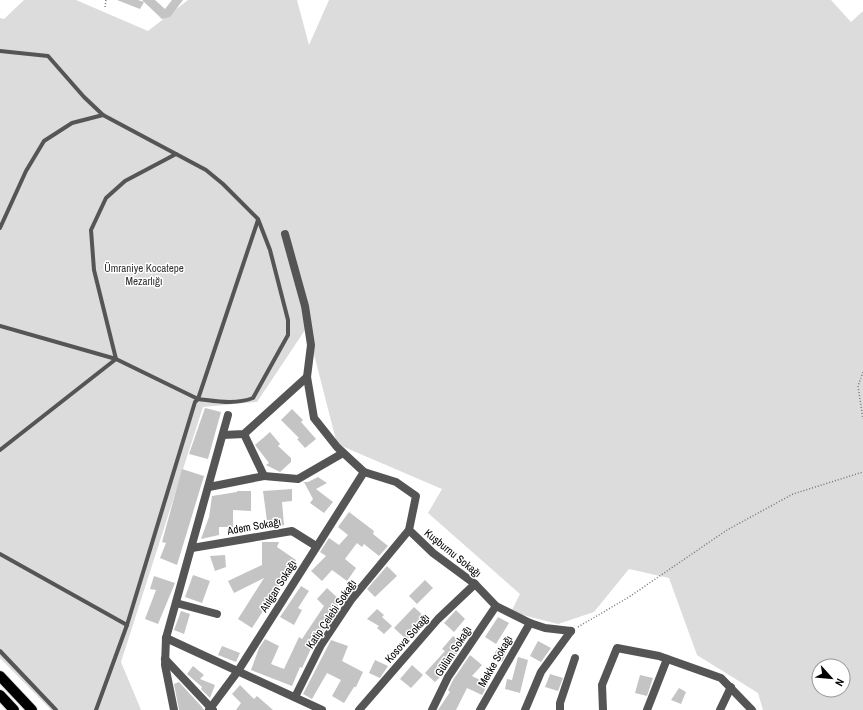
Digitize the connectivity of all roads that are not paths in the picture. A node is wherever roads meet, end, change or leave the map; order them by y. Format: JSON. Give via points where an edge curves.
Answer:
{"nodes":[{"id":1,"x":0,"y":52,"type":"edge"},
{"id":2,"x":103,"y":115,"type":"junction"},
{"id":3,"x":176,"y":154,"type":"junction"},
{"id":4,"x":258,"y":220,"type":"junction"},
{"id":5,"x":0,"y":228,"type":"edge"},
{"id":6,"x":285,"y":234,"type":"dead end"},
{"id":7,"x":0,"y":326,"type":"edge"},
{"id":8,"x":116,"y":359,"type":"junction"},
{"id":9,"x":307,"y":377,"type":"junction"},
{"id":10,"x":198,"y":399,"type":"junction"},
{"id":11,"x":228,"y":415,"type":"dead end"},
{"id":12,"x":244,"y":434,"type":"junction"},
{"id":13,"x":223,"y":435,"type":"junction"},
{"id":14,"x":0,"y":450,"type":"edge"},
{"id":15,"x":343,"y":452,"type":"junction"},
{"id":16,"x":364,"y":472,"type":"junction"},
{"id":17,"x":264,"y":476,"type":"junction"},
{"id":18,"x":209,"y":487,"type":"junction"},
{"id":19,"x":410,"y":530,"type":"junction"},
{"id":20,"x":316,"y":546,"type":"junction"},
{"id":21,"x":192,"y":548,"type":"junction"},
{"id":22,"x":0,"y":554,"type":"edge"},
{"id":23,"x":475,"y":584,"type":"junction"},
{"id":24,"x":176,"y":603,"type":"junction"},
{"id":25,"x":496,"y":606,"type":"junction"},
{"id":26,"x":217,"y":614,"type":"dead end"},
{"id":27,"x":530,"y":624,"type":"junction"},
{"id":28,"x":127,"y":625,"type":"junction"},
{"id":29,"x":166,"y":638,"type":"junction"},
{"id":30,"x":0,"y":651,"type":"edge"},
{"id":31,"x":575,"y":658,"type":"dead end"},
{"id":32,"x":165,"y":659,"type":"junction"},
{"id":33,"x":667,"y":659,"type":"junction"},
{"id":34,"x":238,"y":671,"type":"junction"},
{"id":35,"x":0,"y":676,"type":"edge"},
{"id":36,"x":731,"y":687,"type":"junction"},
{"id":37,"x":0,"y":695,"type":"edge"},
{"id":38,"x":295,"y":697,"type":"junction"},
{"id":39,"x":211,"y":709,"type":"edge"},
{"id":40,"x":14,"y":710,"type":"edge"},
{"id":41,"x":32,"y":710,"type":"edge"},
{"id":42,"x":56,"y":710,"type":"edge"},
{"id":43,"x":96,"y":710,"type":"edge"},
{"id":44,"x":174,"y":710,"type":"edge"},
{"id":45,"x":322,"y":710,"type":"edge"},
{"id":46,"x":359,"y":710,"type":"edge"},
{"id":47,"x":432,"y":710,"type":"edge"},
{"id":48,"x":480,"y":710,"type":"edge"},
{"id":49,"x":525,"y":710,"type":"edge"},
{"id":50,"x":560,"y":710,"type":"edge"},
{"id":51,"x":602,"y":710,"type":"edge"},
{"id":52,"x":647,"y":710,"type":"edge"},
{"id":53,"x":720,"y":710,"type":"edge"},
{"id":54,"x":752,"y":710,"type":"edge"}],
"edges":[{"from":1,"to":2,"type":"lane","via":[[48,56]]},
{"from":2,"to":3,"type":"lane"},
{"from":2,"to":5,"type":"lane","via":[[72,123],[44,142],[26,172]]},
{"from":3,"to":4,"type":"lane","via":[[212,174]]},
{"from":3,"to":8,"type":"lane","via":[[125,181],[106,198],[91,230],[94,270]]},
{"from":4,"to":10,"type":"lane"},
{"from":4,"to":10,"type":"lane","via":[[270,250],[288,320],[288,335],[253,398],[232,402]]},
{"from":6,"to":9,"type":"street","name":"Kuşburnu Sokağı","via":[[305,306],[311,345]]},
{"from":7,"to":8,"type":"lane"},
{"from":8,"to":10,"type":"lane"},
{"from":8,"to":14,"type":"lane"},
{"from":9,"to":12,"type":"street"},
{"from":9,"to":15,"type":"street","name":"Kuşburnu Sokağı","via":[[314,418]]},
{"from":10,"to":28,"type":"lane"},
{"from":11,"to":13,"type":"street"},
{"from":12,"to":13,"type":"street"},
{"from":12,"to":17,"type":"street"},
{"from":13,"to":18,"type":"street"},
{"from":15,"to":16,"type":"street","name":"Kuşburnu Sokağı"},
{"from":15,"to":17,"type":"street","via":[[298,479]]},
{"from":16,"to":19,"type":"street","name":"Kuşburnu Sokağı","via":[[396,482],[416,496]]},
{"from":16,"to":20,"type":"street","name":"Atılgan Sokağı"},
{"from":17,"to":18,"type":"street"},
{"from":18,"to":21,"type":"street"},
{"from":19,"to":23,"type":"street","name":"Kuşburnu Sokağı","via":[[432,553]]},
{"from":19,"to":38,"type":"street","name":"Katip Çelebi Sokağı","via":[[351,600],[321,645]]},
{"from":20,"to":21,"type":"street","name":"Adem Sokağı","via":[[292,531]]},
{"from":20,"to":34,"type":"street","name":"Atılgan Sokağı"},
{"from":21,"to":24,"type":"street"},
{"from":22,"to":28,"type":"lane"},
{"from":23,"to":25,"type":"street","name":"Kuşburnu Sokağı"},
{"from":23,"to":46,"type":"street","name":"Kosova Sokağı","via":[[438,619]]},
{"from":24,"to":26,"type":"street"},
{"from":24,"to":29,"type":"street"},
{"from":25,"to":27,"type":"street","name":"Kuşburnu Sokağı"},
{"from":25,"to":47,"type":"street","name":"Gülüm Sokağı","via":[[448,677]]},
{"from":27,"to":48,"type":"street","name":"Mekke Sokağı"},
{"from":27,"to":49,"type":"street","name":"Kuşburnu Sokağı","via":[[571,631],[541,672]]},
{"from":28,"to":43,"type":"lane"},
{"from":29,"to":32,"type":"street"},
{"from":29,"to":34,"type":"street"},
{"from":30,"to":42,"type":"lane"},
{"from":31,"to":50,"type":"street"},
{"from":32,"to":39,"type":"street"},
{"from":32,"to":44,"type":"street","via":[[168,688]]},
{"from":33,"to":36,"type":"street","via":[[721,678]]},
{"from":33,"to":51,"type":"street","via":[[617,648],[602,685]]},
{"from":33,"to":52,"type":"street"},
{"from":34,"to":38,"type":"street"},
{"from":34,"to":39,"type":"street","name":"Atılgan Sokağı"},
{"from":35,"to":41,"type":"main road"},
{"from":36,"to":53,"type":"street"},
{"from":36,"to":54,"type":"street"},
{"from":37,"to":40,"type":"main road"},
{"from":38,"to":45,"type":"street"}]}
